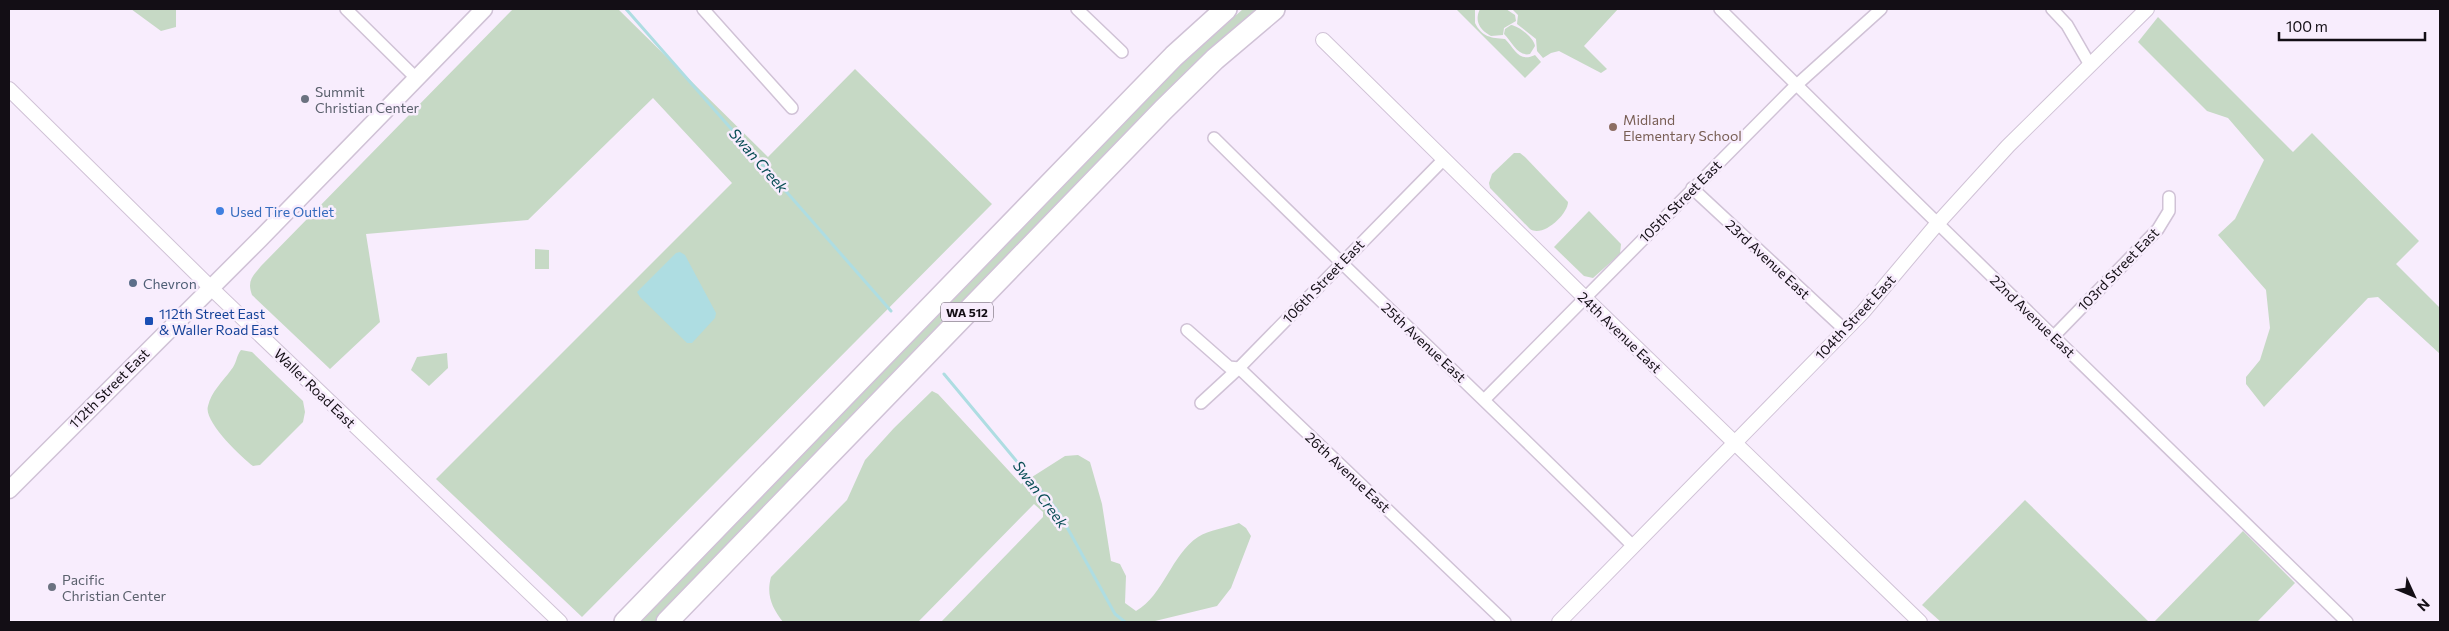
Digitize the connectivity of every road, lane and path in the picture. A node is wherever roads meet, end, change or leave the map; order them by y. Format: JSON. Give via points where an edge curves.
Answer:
{"nodes":[{"id":1,"x":346,"y":9,"type":"edge"},
{"id":2,"x":484,"y":9,"type":"edge"},
{"id":3,"x":703,"y":9,"type":"edge"},
{"id":4,"x":1078,"y":9,"type":"edge"},
{"id":5,"x":1214,"y":9,"type":"edge"},
{"id":6,"x":1226,"y":9,"type":"edge"},
{"id":7,"x":1274,"y":9,"type":"edge"},
{"id":8,"x":1720,"y":9,"type":"edge"},
{"id":9,"x":1881,"y":9,"type":"edge"},
{"id":10,"x":2052,"y":9,"type":"edge"},
{"id":11,"x":2147,"y":9,"type":"edge"},
{"id":12,"x":1323,"y":40,"type":"dead end"},
{"id":13,"x":1122,"y":52,"type":"dead end"},
{"id":14,"x":1174,"y":56,"type":"junction"},
{"id":15,"x":2090,"y":65,"type":"junction"},
{"id":16,"x":416,"y":78,"type":"junction"},
{"id":17,"x":1796,"y":85,"type":"junction"},
{"id":18,"x":9,"y":89,"type":"edge"},
{"id":19,"x":792,"y":108,"type":"dead end"},
{"id":20,"x":1214,"y":138,"type":"dead end"},
{"id":21,"x":1444,"y":159,"type":"junction"},
{"id":22,"x":1692,"y":188,"type":"junction"},
{"id":23,"x":2169,"y":197,"type":"dead end"},
{"id":24,"x":1937,"y":224,"type":"junction"},
{"id":25,"x":1340,"y":263,"type":"junction"},
{"id":26,"x":210,"y":287,"type":"junction"},
{"id":27,"x":1584,"y":297,"type":"junction"},
{"id":28,"x":1187,"y":330,"type":"dead end"},
{"id":29,"x":1845,"y":330,"type":"junction"},
{"id":30,"x":2054,"y":336,"type":"junction"},
{"id":31,"x":1239,"y":368,"type":"junction"},
{"id":32,"x":1485,"y":399,"type":"junction"},
{"id":33,"x":1201,"y":403,"type":"dead end"},
{"id":34,"x":1735,"y":443,"type":"junction"},
{"id":35,"x":9,"y":490,"type":"edge"},
{"id":36,"x":1634,"y":546,"type":"junction"},
{"id":37,"x":560,"y":622,"type":"edge"},
{"id":38,"x":625,"y":622,"type":"edge"},
{"id":39,"x":667,"y":622,"type":"edge"},
{"id":40,"x":1505,"y":622,"type":"edge"},
{"id":41,"x":1559,"y":622,"type":"edge"},
{"id":42,"x":1920,"y":622,"type":"edge"},
{"id":43,"x":2346,"y":622,"type":"edge"}],
"edges":[{"from":1,"to":16,"type":"street"},
{"from":2,"to":16,"type":"main road","name":"112th Street East"},
{"from":3,"to":19,"type":"street"},
{"from":4,"to":13,"type":"street"},
{"from":5,"to":14,"type":"highway"},
{"from":6,"to":14,"type":"highway","number":"WA 512"},
{"from":7,"to":39,"type":"highway","number":"WA 512","via":[[1180,93]]},
{"from":8,"to":17,"type":"street","name":"22nd Avenue East"},
{"from":9,"to":17,"type":"street","name":"105th Street East"},
{"from":10,"to":15,"type":"street","via":[[2067,25]]},
{"from":11,"to":15,"type":"street","name":"104th Street East"},
{"from":12,"to":21,"type":"street","name":"24th Avenue East"},
{"from":14,"to":38,"type":"highway","number":"WA 512"},
{"from":15,"to":24,"type":"street","name":"104th Street East","via":[[2008,146]]},
{"from":16,"to":26,"type":"main road","name":"112th Street East"},
{"from":17,"to":22,"type":"street","name":"105th Street East"},
{"from":17,"to":24,"type":"street","name":"22nd Avenue East"},
{"from":18,"to":26,"type":"street","name":"Waller Road East"},
{"from":20,"to":25,"type":"street","name":"25th Avenue East"},
{"from":21,"to":25,"type":"street","name":"106th Street East"},
{"from":21,"to":27,"type":"street","name":"24th Avenue East"},
{"from":22,"to":27,"type":"street","name":"105th Street East"},
{"from":22,"to":29,"type":"street","name":"23rd Avenue East"},
{"from":23,"to":30,"type":"street","name":"103rd Street East","via":[[2169,211],[2158,229]]},
{"from":24,"to":29,"type":"street","name":"104th Street East"},
{"from":24,"to":30,"type":"street","name":"22nd Avenue East"},
{"from":25,"to":31,"type":"street","name":"106th Street East"},
{"from":25,"to":32,"type":"street","name":"25th Avenue East"},
{"from":26,"to":35,"type":"main road","name":"112th Street East"},
{"from":26,"to":37,"type":"street","name":"Waller Road East"},
{"from":27,"to":32,"type":"street","name":"105th Street East"},
{"from":27,"to":34,"type":"street","name":"24th Avenue East"},
{"from":28,"to":31,"type":"street","name":"26th Avenue East","via":[[1229,366]]},
{"from":29,"to":34,"type":"street","name":"104th Street East"},
{"from":30,"to":43,"type":"street","name":"22nd Avenue East"},
{"from":31,"to":33,"type":"street","name":"106th Street East"},
{"from":31,"to":40,"type":"street","name":"26th Avenue East"},
{"from":32,"to":36,"type":"street","name":"25th Avenue East"},
{"from":34,"to":36,"type":"street","name":"104th Street East"},
{"from":34,"to":42,"type":"street","name":"24th Avenue East"},
{"from":36,"to":41,"type":"street","name":"104th Street East"}]}
